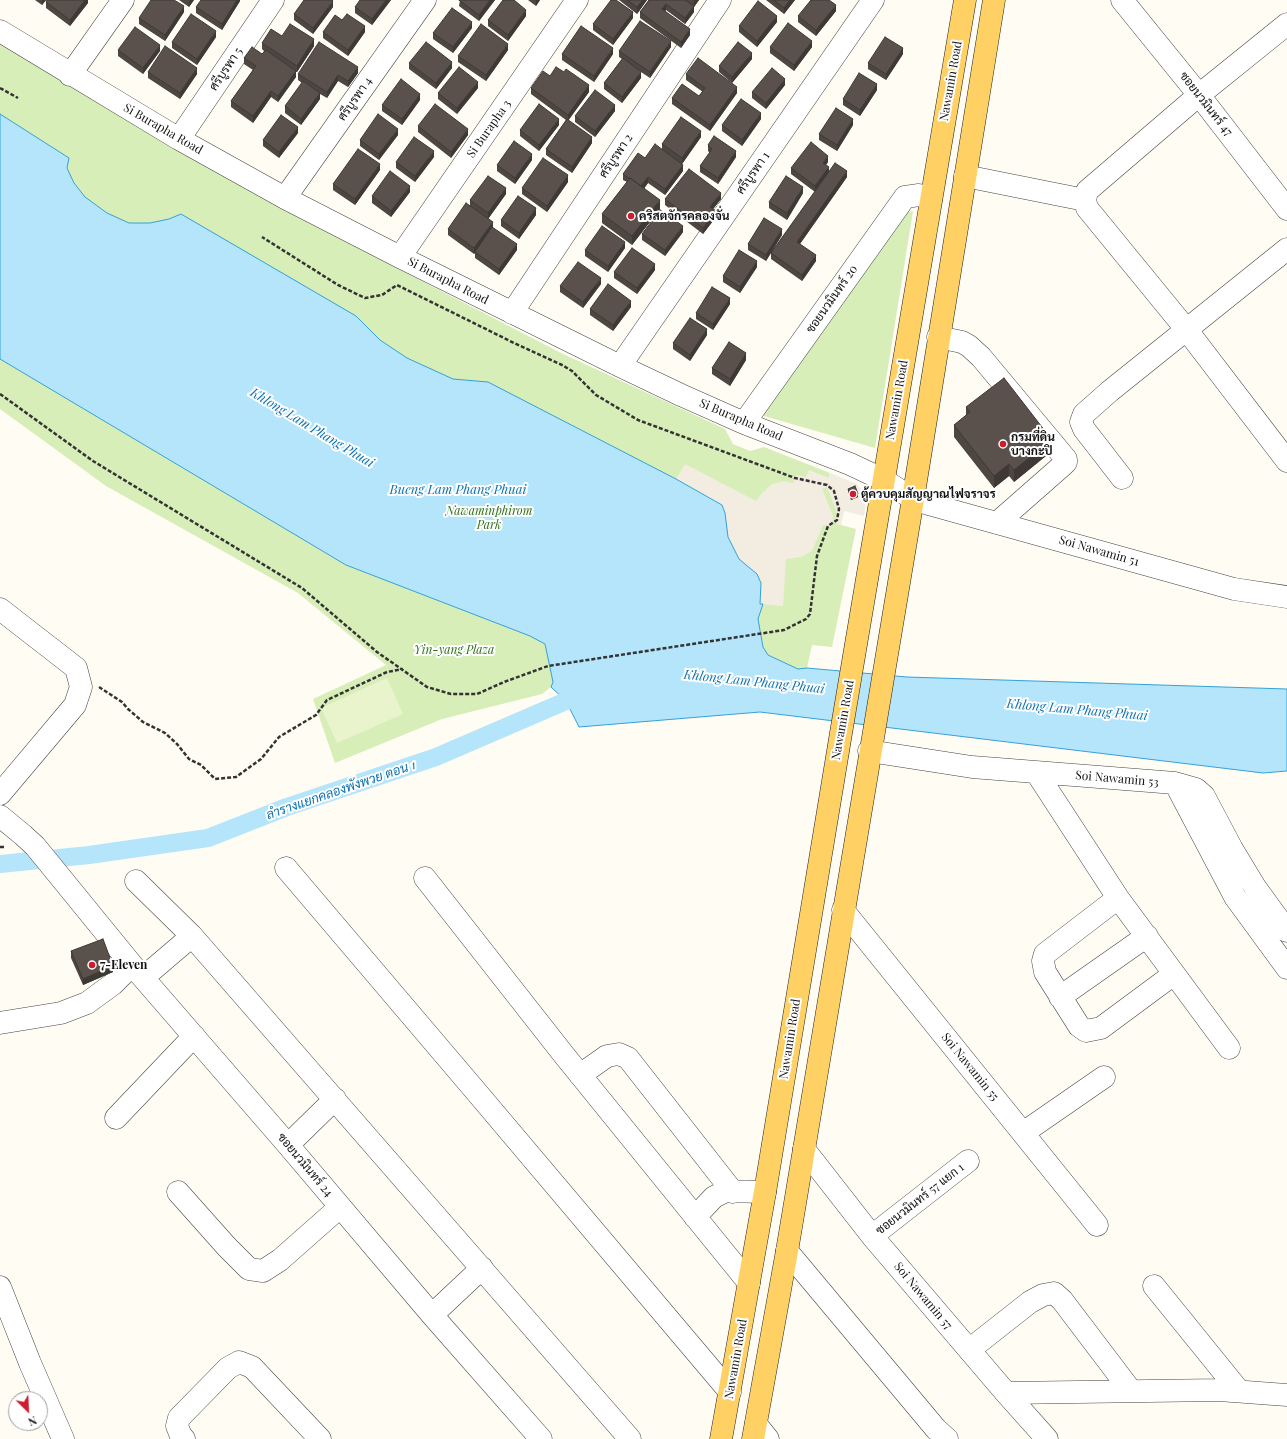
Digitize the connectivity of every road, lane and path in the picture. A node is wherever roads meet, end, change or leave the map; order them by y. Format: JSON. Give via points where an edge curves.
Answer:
{"nodes":[{"id":1,"x":123,"y":0,"type":"edge"},
{"id":2,"x":273,"y":0,"type":"edge"},
{"id":3,"x":425,"y":0,"type":"edge"},
{"id":4,"x":577,"y":0,"type":"edge"},
{"id":5,"x":720,"y":0,"type":"edge"},
{"id":6,"x":873,"y":0,"type":"edge"},
{"id":7,"x":965,"y":0,"type":"edge"},
{"id":8,"x":994,"y":0,"type":"edge"},
{"id":9,"x":1122,"y":0,"type":"edge"},
{"id":10,"x":1287,"y":24,"type":"edge"},
{"id":11,"x":0,"y":31,"type":"edge"},
{"id":12,"x":70,"y":75,"type":"junction"},
{"id":13,"x":0,"y":88,"type":"edge"},
{"id":14,"x":1199,"y":95,"type":"junction"},
{"id":15,"x":18,"y":98,"type":"dead end"},
{"id":16,"x":179,"y":139,"type":"junction"},
{"id":17,"x":965,"y":176,"type":"junction"},
{"id":18,"x":286,"y":198,"type":"junction"},
{"id":19,"x":931,"y":198,"type":"junction"},
{"id":20,"x":1085,"y":200,"type":"junction"},
{"id":21,"x":1287,"y":210,"type":"edge"},
{"id":22,"x":262,"y":237,"type":"dead end"},
{"id":23,"x":1287,"y":249,"type":"edge"},
{"id":24,"x":400,"y":257,"type":"junction"},
{"id":25,"x":512,"y":313,"type":"junction"},
{"id":26,"x":1186,"y":329,"type":"junction"},
{"id":27,"x":938,"y":337,"type":"junction"},
{"id":28,"x":620,"y":366,"type":"junction"},
{"id":29,"x":0,"y":394,"type":"edge"},
{"id":30,"x":744,"y":423,"type":"junction"},
{"id":31,"x":1287,"y":461,"type":"edge"},
{"id":32,"x":1122,"y":478,"type":"dead end"},
{"id":33,"x":884,"y":480,"type":"junction"},
{"id":34,"x":913,"y":499,"type":"junction"},
{"id":35,"x":997,"y":523,"type":"junction"},
{"id":36,"x":1287,"y":597,"type":"edge"},
{"id":37,"x":0,"y":609,"type":"edge"},
{"id":38,"x":403,"y":669,"type":"junction"},
{"id":39,"x":104,"y":689,"type":"dead end"},
{"id":40,"x":871,"y":741,"type":"junction"},
{"id":41,"x":1036,"y":772,"type":"junction"},
{"id":42,"x":1175,"y":783,"type":"junction"},
{"id":43,"x":0,"y":794,"type":"edge"},
{"id":44,"x":0,"y":816,"type":"edge"},
{"id":45,"x":286,"y":868,"type":"dead end"},
{"id":46,"x":425,"y":878,"type":"dead end"},
{"id":47,"x":136,"y":881,"type":"dead end"},
{"id":48,"x":1118,"y":898,"type":"junction"},
{"id":49,"x":843,"y":910,"type":"junction"},
{"id":50,"x":1287,"y":931,"type":"edge"},
{"id":51,"x":192,"y":936,"type":"junction"},
{"id":52,"x":1147,"y":936,"type":"junction"},
{"id":53,"x":1287,"y":968,"type":"edge"},
{"id":54,"x":138,"y":971,"type":"junction"},
{"id":55,"x":1174,"y":974,"type":"junction"},
{"id":56,"x":1060,"y":997,"type":"junction"},
{"id":57,"x":0,"y":1023,"type":"edge"},
{"id":58,"x":194,"y":1036,"type":"junction"},
{"id":59,"x":1229,"y":1048,"type":"dead end"},
{"id":60,"x":580,"y":1075,"type":"junction"},
{"id":61,"x":1104,"y":1077,"type":"dead end"},
{"id":62,"x":335,"y":1099,"type":"junction"},
{"id":63,"x":116,"y":1118,"type":"dead end"},
{"id":64,"x":1023,"y":1133,"type":"junction"},
{"id":65,"x":288,"y":1145,"type":"junction"},
{"id":66,"x":804,"y":1149,"type":"junction"},
{"id":67,"x":968,"y":1161,"type":"dead end"},
{"id":68,"x":178,"y":1192,"type":"dead end"},
{"id":69,"x":733,"y":1192,"type":"junction"},
{"id":70,"x":765,"y":1192,"type":"junction"},
{"id":71,"x":340,"y":1206,"type":"junction"},
{"id":72,"x":695,"y":1217,"type":"junction"},
{"id":73,"x":1097,"y":1225,"type":"dead end"},
{"id":74,"x":872,"y":1236,"type":"junction"},
{"id":75,"x":787,"y":1251,"type":"junction"},
{"id":76,"x":482,"y":1268,"type":"junction"},
{"id":77,"x":749,"y":1284,"type":"junction"},
{"id":78,"x":1154,"y":1286,"type":"dead end"},
{"id":79,"x":0,"y":1287,"type":"edge"},
{"id":80,"x":432,"y":1315,"type":"junction"},
{"id":81,"x":969,"y":1350,"type":"junction"},
{"id":82,"x":1131,"y":1391,"type":"junction"},
{"id":83,"x":1239,"y":1391,"type":"junction"},
{"id":84,"x":730,"y":1392,"type":"junction"},
{"id":85,"x":1006,"y":1393,"type":"junction"},
{"id":86,"x":1287,"y":1395,"type":"edge"},
{"id":87,"x":759,"y":1434,"type":"edge"},
{"id":88,"x":63,"y":1439,"type":"edge"},
{"id":89,"x":184,"y":1439,"type":"edge"},
{"id":90,"x":320,"y":1439,"type":"edge"},
{"id":91,"x":541,"y":1439,"type":"edge"},
{"id":92,"x":630,"y":1439,"type":"edge"},
{"id":93,"x":721,"y":1439,"type":"edge"},
{"id":94,"x":947,"y":1439,"type":"edge"},
{"id":95,"x":1047,"y":1439,"type":"edge"}],
"edges":[{"from":1,"to":12,"type":"street"},
{"from":2,"to":16,"type":"street","name":"ศรีบูรพา 5"},
{"from":3,"to":18,"type":"street","name":"ศรีบูรพา 4"},
{"from":4,"to":24,"type":"street","name":"Si Burapha 3"},
{"from":5,"to":25,"type":"street","name":"ศรีบูรพา 2"},
{"from":6,"to":28,"type":"street","name":"ศรีบูรพา 1"},
{"from":7,"to":19,"type":"main road","name":"Nawamin Road"},
{"from":8,"to":17,"type":"main road"},
{"from":9,"to":14,"type":"street","name":"ซอยนวมินทร์ 47"},
{"from":10,"to":14,"type":"street"},
{"from":11,"to":12,"type":"street","name":"Si Burapha Road"},
{"from":12,"to":16,"type":"street","name":"Si Burapha Road"},
{"from":13,"to":15,"type":"path"},
{"from":14,"to":20,"type":"street","via":[[1087,191]]},
{"from":14,"to":21,"type":"street","name":"ซอยนวมินทร์ 47"},
{"from":16,"to":18,"type":"street","name":"Si Burapha Road"},
{"from":17,"to":20,"type":"street"},
{"from":17,"to":27,"type":"main road"},
{"from":18,"to":24,"type":"street","name":"Si Burapha Road"},
{"from":19,"to":30,"type":"street","name":"ซอยนวมินทร์ 20","via":[[919,195],[905,197]]},
{"from":19,"to":33,"type":"main road","name":"Nawamin Road"},
{"from":20,"to":26,"type":"street","via":[[1087,208]]},
{"from":22,"to":38,"type":"path","via":[[338,285],[365,298],[382,295],[398,285],[562,365],[596,395],[638,420],[795,478],[827,485],[834,491],[839,509],[837,520],[828,526],[817,556],[810,614],[806,619],[784,630],[548,666],[477,694],[451,694],[427,687]]},
{"from":23,"to":26,"type":"street"},
{"from":24,"to":25,"type":"street","name":"Si Burapha Road"},
{"from":25,"to":28,"type":"street","name":"Si Burapha Road"},
{"from":26,"to":31,"type":"street"},
{"from":26,"to":32,"type":"street","via":[[1084,414],[1081,422],[1084,429]]},
{"from":27,"to":34,"type":"main road"},
{"from":27,"to":35,"type":"street","via":[[962,342],[981,357],[1066,459],[1063,465]]},
{"from":28,"to":30,"type":"street","name":"Si Burapha Road"},
{"from":29,"to":38,"type":"path","via":[[93,461],[302,588],[377,652]]},
{"from":30,"to":33,"type":"street","name":"Si Burapha Road"},
{"from":33,"to":34,"type":"street","name":"Si Burapha Road"},
{"from":33,"to":70,"type":"main road","name":"Nawamin Road"},
{"from":34,"to":35,"type":"street","name":"Soi Nawamin 51"},
{"from":34,"to":40,"type":"main road"},
{"from":35,"to":36,"type":"street","name":"Soi Nawamin 51","via":[[1234,589]]},
{"from":37,"to":43,"type":"street","via":[[76,668],[81,687],[75,706]]},
{"from":38,"to":39,"type":"path","via":[[387,672],[327,700],[316,715],[279,737],[261,759],[236,777],[215,778],[201,765],[189,759],[165,733],[143,722]]},
{"from":40,"to":41,"type":"street","name":"Soi Nawamin 53","via":[[972,767]]},
{"from":40,"to":49,"type":"main road"},
{"from":41,"to":42,"type":"street","name":"Soi Nawamin 53"},
{"from":41,"to":48,"type":"street"},
{"from":42,"to":50,"type":"street","name":"Soi Nawamin 53","via":[[1196,789],[1204,796],[1232,849]]},
{"from":42,"to":53,"type":"street","via":[[1235,897]]},
{"from":44,"to":54,"type":"street","name":"ซอยนวมินทร์ 24","via":[[23,835],[41,855]]},
{"from":45,"to":84,"type":"street"},
{"from":46,"to":60,"type":"street"},
{"from":47,"to":51,"type":"street"},
{"from":48,"to":52,"type":"street"},
{"from":48,"to":56,"type":"street","via":[[1045,954],[1045,972]]},
{"from":49,"to":64,"type":"street","name":"Soi Nawamin 55"},
{"from":49,"to":66,"type":"main road"},
{"from":51,"to":54,"type":"street"},
{"from":51,"to":62,"type":"street"},
{"from":52,"to":55,"type":"street"},
{"from":52,"to":56,"type":"street"},
{"from":54,"to":57,"type":"street","via":[[113,984],[87,1003],[61,1013]]},
{"from":54,"to":58,"type":"street","name":"ซอยนวมินทร์ 24"},
{"from":55,"to":56,"type":"street","via":[[1101,1028],[1094,1030],[1086,1031],[1079,1026]]},
{"from":55,"to":59,"type":"street"},
{"from":58,"to":63,"type":"street"},
{"from":58,"to":65,"type":"street","name":"ซอยนวมินทร์ 24"},
{"from":60,"to":69,"type":"street","via":[[607,1056],[619,1054],[628,1058]]},
{"from":60,"to":72,"type":"street"},
{"from":61,"to":64,"type":"street"},
{"from":62,"to":65,"type":"street"},
{"from":62,"to":76,"type":"street"},
{"from":64,"to":73,"type":"street","name":"Soi Nawamin 55"},
{"from":65,"to":71,"type":"street","name":"ซอยนวมินทร์ 24"},
{"from":66,"to":74,"type":"street","name":"Soi Nawamin 57"},
{"from":66,"to":75,"type":"main road"},
{"from":67,"to":74,"type":"street","name":"ซอยนวมินทร์ 57 แยก 1"},
{"from":68,"to":71,"type":"street","via":[[249,1270],[262,1271],[280,1260]]},
{"from":69,"to":70,"type":"street"},
{"from":69,"to":72,"type":"street","via":[[726,1191],[714,1197]]},
{"from":70,"to":77,"type":"main road","name":"Nawamin Road"},
{"from":71,"to":80,"type":"street","name":"ซอยนวมินทร์ 24"},
{"from":72,"to":77,"type":"street"},
{"from":74,"to":81,"type":"street","name":"Soi Nawamin 57"},
{"from":75,"to":87,"type":"main road"},
{"from":75,"to":94,"type":"street"},
{"from":76,"to":80,"type":"street"},
{"from":76,"to":92,"type":"street"},
{"from":77,"to":84,"type":"main road","name":"Nawamin Road"},
{"from":78,"to":83,"type":"street"},
{"from":79,"to":88,"type":"street"},
{"from":80,"to":91,"type":"street","name":"ซอยนวมินทร์ 24"},
{"from":81,"to":82,"type":"street","via":[[1030,1302],[1054,1293]]},
{"from":81,"to":85,"type":"street","name":"Soi Nawamin 57"},
{"from":82,"to":83,"type":"street"},
{"from":82,"to":85,"type":"street"},
{"from":83,"to":86,"type":"street"},
{"from":84,"to":93,"type":"main road","name":"Nawamin Road"},
{"from":85,"to":95,"type":"street","name":"Soi Nawamin 57"},
{"from":89,"to":90,"type":"street","via":[[177,1426],[179,1418],[228,1368],[239,1362],[252,1366]]}]}
